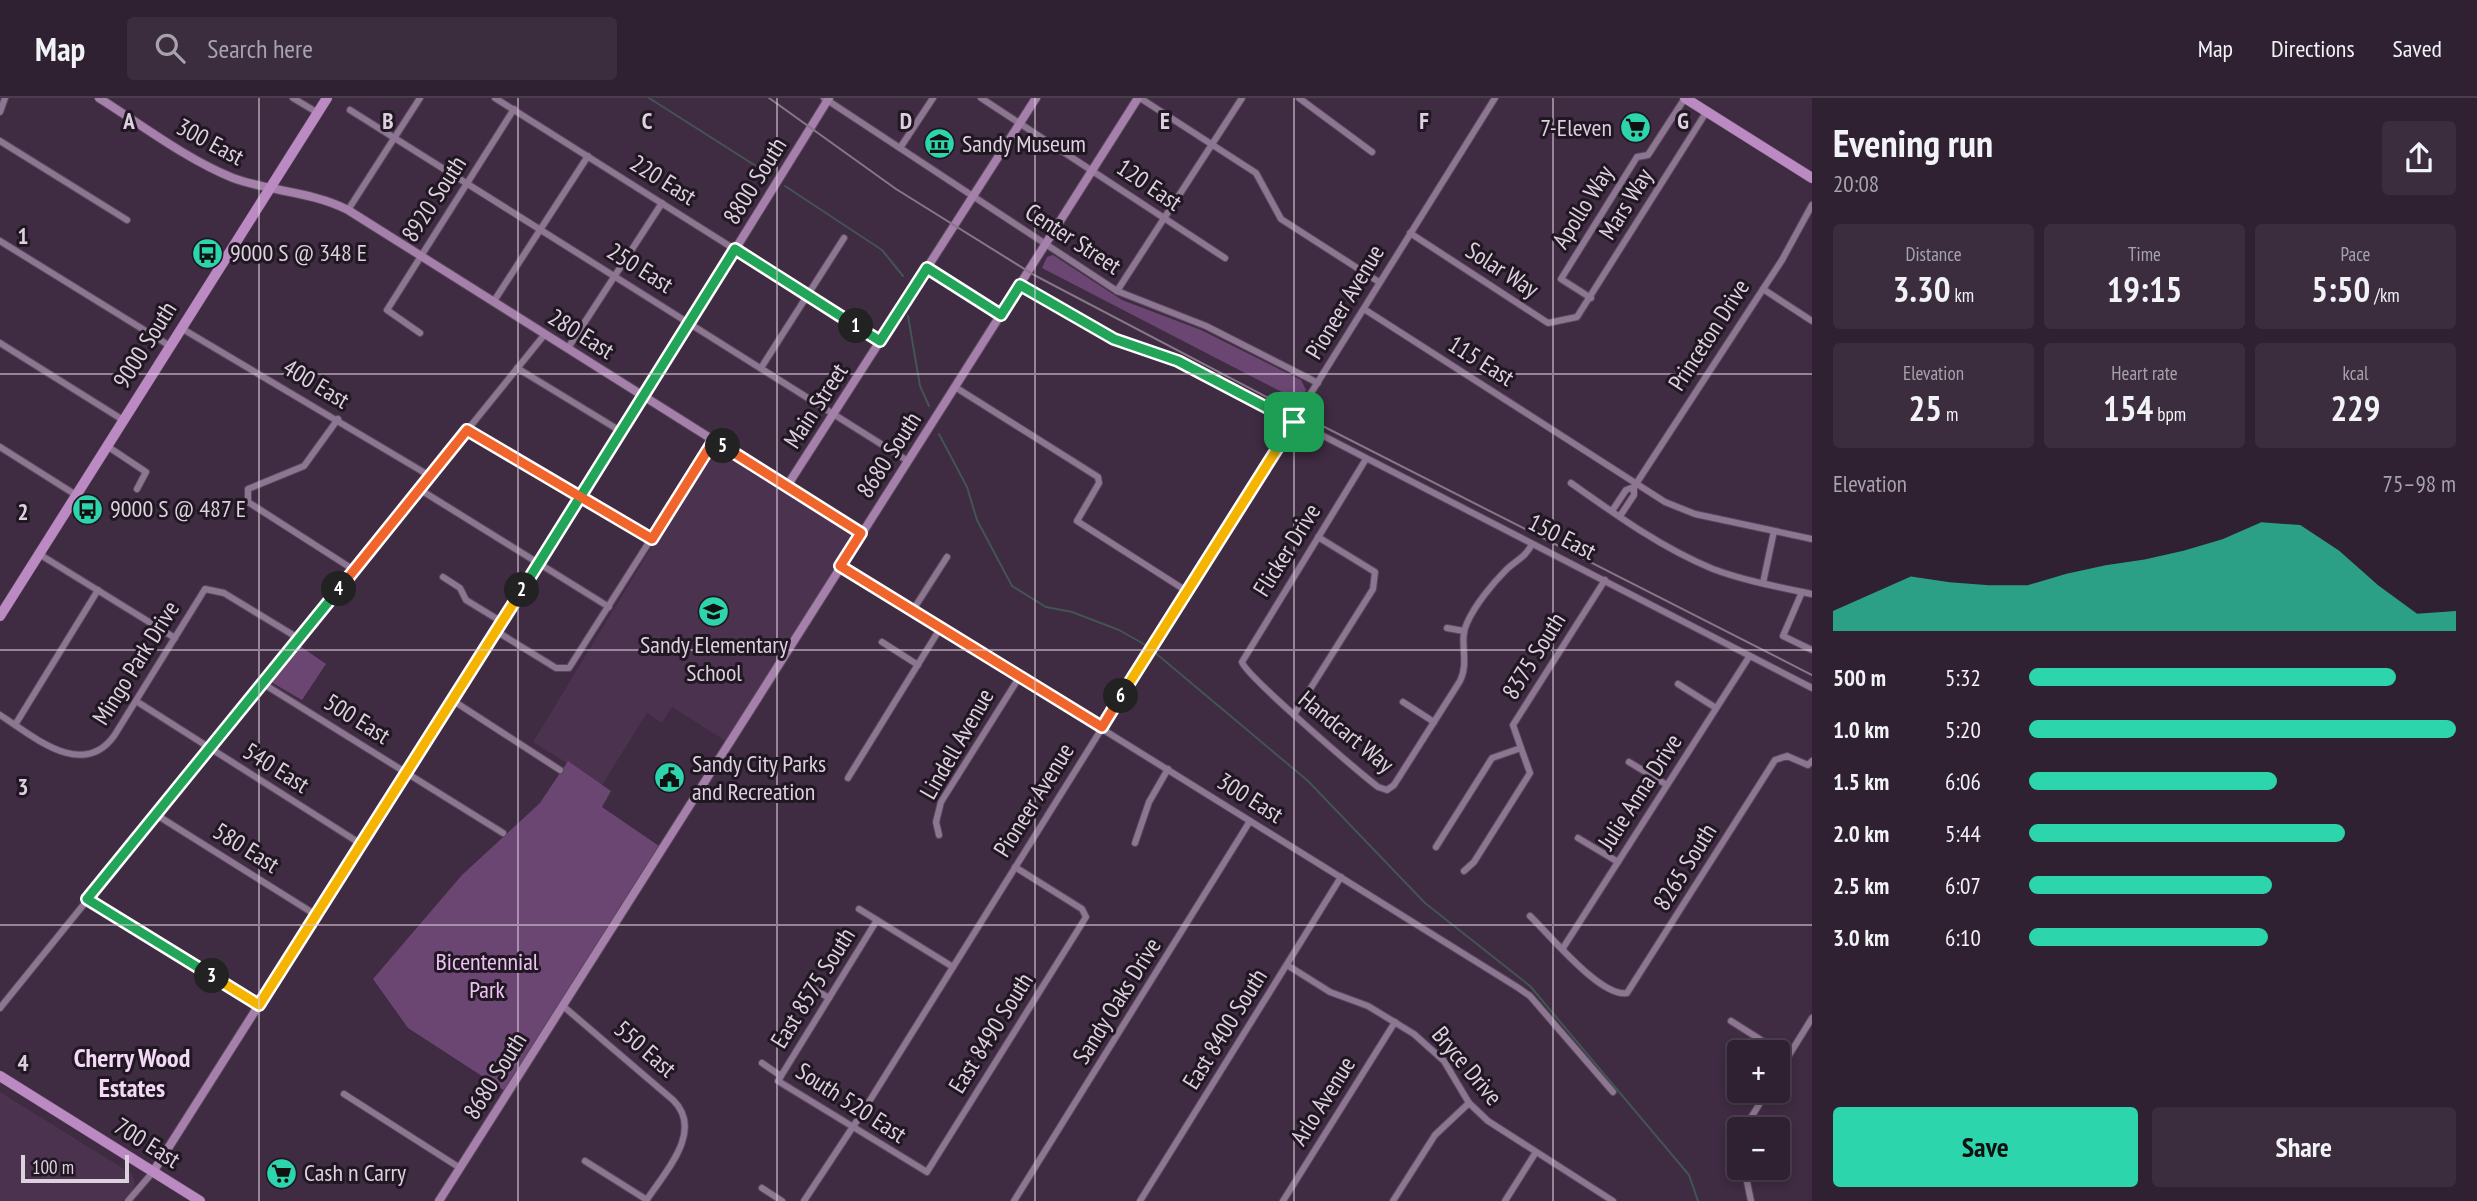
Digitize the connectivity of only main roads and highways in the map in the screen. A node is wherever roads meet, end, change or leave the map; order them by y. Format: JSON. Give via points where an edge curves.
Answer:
{"nodes":[{"id":1,"x":327,"y":98,"type":"edge"},
{"id":2,"x":1685,"y":98,"type":"edge"},
{"id":3,"x":1812,"y":178,"type":"edge"},
{"id":4,"x":0,"y":615,"type":"edge"},
{"id":5,"x":0,"y":1076,"type":"edge"},
{"id":6,"x":200,"y":1201,"type":"edge"}],
"edges":[{"from":1,"to":4,"type":"main road","name":"9000 South"},
{"from":2,"to":3,"type":"main road"},
{"from":5,"to":6,"type":"main road","name":"700 East"}]}
